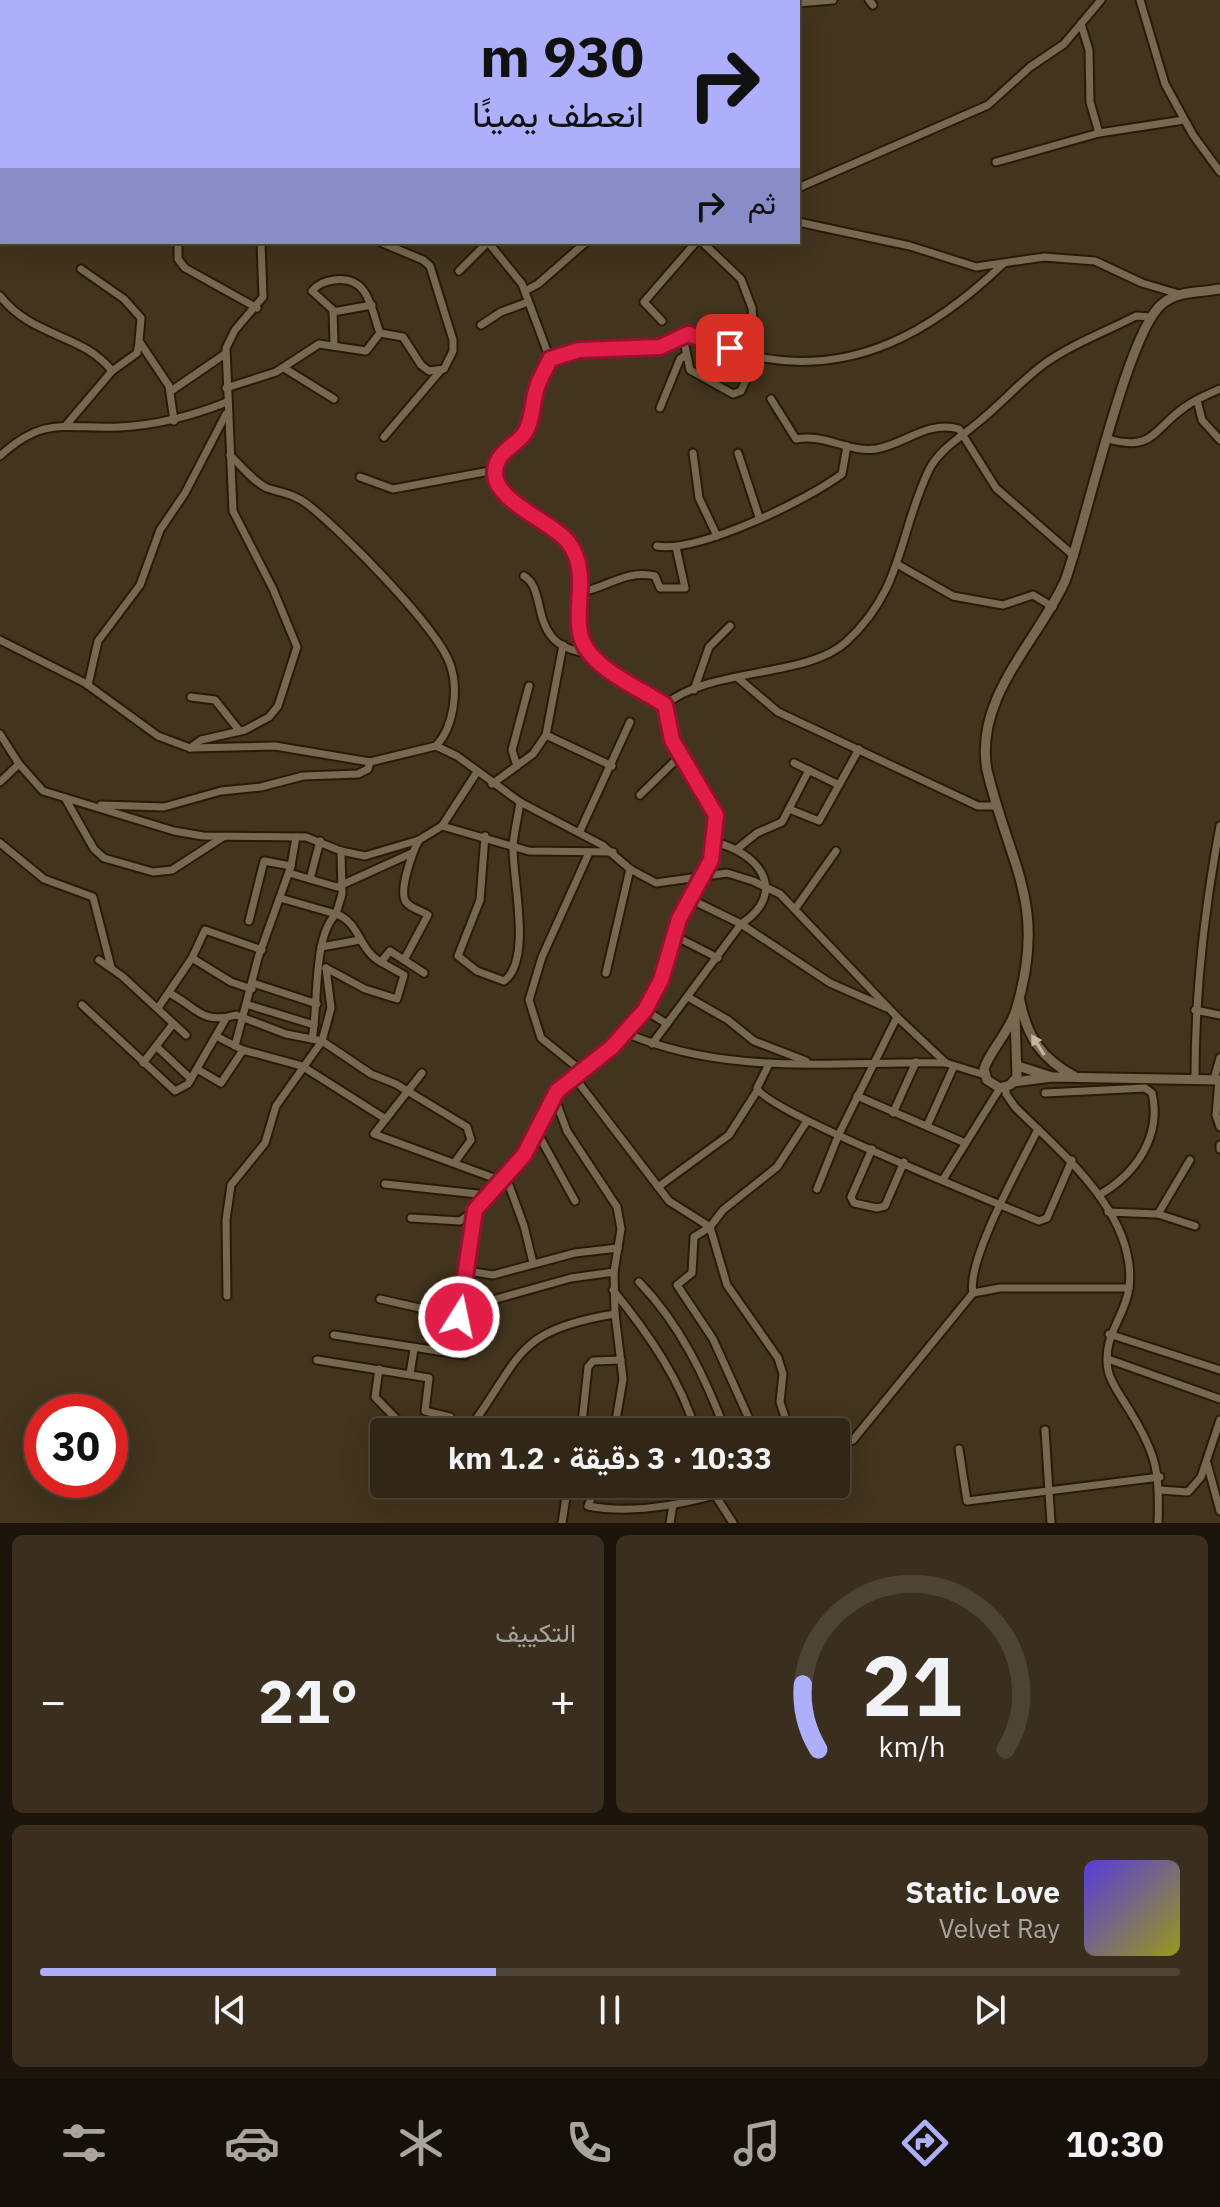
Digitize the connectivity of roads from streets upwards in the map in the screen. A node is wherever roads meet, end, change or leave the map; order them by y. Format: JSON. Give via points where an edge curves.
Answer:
{"nodes":[{"id":1,"x":833,"y":0,"type":"edge"},
{"id":2,"x":1101,"y":0,"type":"edge"},
{"id":3,"x":1140,"y":0,"type":"edge"},
{"id":4,"x":800,"y":3,"type":"edge"},
{"id":5,"x":1081,"y":24,"type":"junction"},
{"id":6,"x":1184,"y":120,"type":"junction"},
{"id":7,"x":1099,"y":133,"type":"junction"},
{"id":8,"x":996,"y":162,"type":"dead end"},
{"id":9,"x":1220,"y":172,"type":"edge"},
{"id":10,"x":800,"y":187,"type":"edge"},
{"id":11,"x":800,"y":222,"type":"edge"},
{"id":12,"x":178,"y":244,"type":"edge"},
{"id":13,"x":261,"y":244,"type":"edge"},
{"id":14,"x":385,"y":244,"type":"edge"},
{"id":15,"x":486,"y":244,"type":"edge"},
{"id":16,"x":490,"y":244,"type":"edge"},
{"id":17,"x":584,"y":244,"type":"edge"},
{"id":18,"x":694,"y":244,"type":"edge"},
{"id":19,"x":704,"y":244,"type":"edge"},
{"id":20,"x":1003,"y":264,"type":"junction"},
{"id":21,"x":81,"y":269,"type":"dead end"},
{"id":22,"x":459,"y":271,"type":"dead end"},
{"id":23,"x":1220,"y":289,"type":"edge"},
{"id":24,"x":525,"y":291,"type":"junction"},
{"id":25,"x":1179,"y":294,"type":"junction"},
{"id":26,"x":0,"y":296,"type":"edge"},
{"id":27,"x":528,"y":302,"type":"junction"},
{"id":28,"x":3,"y":303,"type":"edge"},
{"id":29,"x":372,"y":305,"type":"junction"},
{"id":30,"x":257,"y":308,"type":"junction"},
{"id":31,"x":333,"y":312,"type":"junction"},
{"id":32,"x":1151,"y":317,"type":"junction"},
{"id":33,"x":662,"y":321,"type":"dead end"},
{"id":34,"x":481,"y":325,"type":"dead end"},
{"id":35,"x":380,"y":333,"type":"junction"},
{"id":36,"x":683,"y":336,"type":"junction"},
{"id":37,"x":139,"y":341,"type":"junction"},
{"id":38,"x":334,"y":344,"type":"junction"},
{"id":39,"x":225,"y":354,"type":"junction"},
{"id":40,"x":686,"y":355,"type":"junction"},
{"id":41,"x":756,"y":357,"type":"junction"},
{"id":42,"x":550,"y":359,"type":"junction"},
{"id":43,"x":284,"y":368,"type":"junction"},
{"id":44,"x":441,"y":370,"type":"junction"},
{"id":45,"x":112,"y":371,"type":"junction"},
{"id":46,"x":226,"y":388,"type":"junction"},
{"id":47,"x":1220,"y":389,"type":"edge"},
{"id":48,"x":171,"y":391,"type":"junction"},
{"id":49,"x":334,"y":399,"type":"dead end"},
{"id":50,"x":771,"y":399,"type":"dead end"},
{"id":51,"x":1197,"y":400,"type":"junction"},
{"id":52,"x":227,"y":402,"type":"junction"},
{"id":53,"x":660,"y":408,"type":"dead end"},
{"id":54,"x":228,"y":412,"type":"junction"},
{"id":55,"x":174,"y":421,"type":"junction"},
{"id":56,"x":67,"y":424,"type":"junction"},
{"id":57,"x":964,"y":434,"type":"junction"},
{"id":58,"x":384,"y":437,"type":"dead end"},
{"id":59,"x":1108,"y":439,"type":"junction"},
{"id":60,"x":1220,"y":440,"type":"edge"},
{"id":61,"x":847,"y":446,"type":"junction"},
{"id":62,"x":693,"y":453,"type":"dead end"},
{"id":63,"x":738,"y":453,"type":"dead end"},
{"id":64,"x":230,"y":455,"type":"junction"},
{"id":65,"x":0,"y":456,"type":"edge"},
{"id":66,"x":495,"y":470,"type":"junction"},
{"id":67,"x":360,"y":477,"type":"dead end"},
{"id":68,"x":759,"y":517,"type":"junction"},
{"id":69,"x":717,"y":536,"type":"junction"},
{"id":70,"x":657,"y":546,"type":"dead end"},
{"id":71,"x":676,"y":547,"type":"junction"},
{"id":72,"x":1074,"y":556,"type":"junction"},
{"id":73,"x":897,"y":564,"type":"junction"},
{"id":74,"x":524,"y":576,"type":"dead end"},
{"id":75,"x":582,"y":592,"type":"junction"},
{"id":76,"x":1053,"y":607,"type":"junction"},
{"id":77,"x":730,"y":626,"type":"dead end"},
{"id":78,"x":0,"y":640,"type":"edge"},
{"id":79,"x":563,"y":645,"type":"junction"},
{"id":80,"x":590,"y":653,"type":"junction"},
{"id":81,"x":738,"y":678,"type":"junction"},
{"id":82,"x":88,"y":685,"type":"junction"},
{"id":83,"x":529,"y":686,"type":"dead end"},
{"id":84,"x":694,"y":690,"type":"junction"},
{"id":85,"x":191,"y":697,"type":"dead end"},
{"id":86,"x":665,"y":705,"type":"junction"},
{"id":87,"x":278,"y":706,"type":"junction"},
{"id":88,"x":288,"y":707,"type":"dead end"},
{"id":89,"x":630,"y":722,"type":"dead end"},
{"id":90,"x":238,"y":729,"type":"junction"},
{"id":91,"x":0,"y":734,"type":"edge"},
{"id":92,"x":546,"y":735,"type":"junction"},
{"id":93,"x":436,"y":746,"type":"junction"},
{"id":94,"x":190,"y":748,"type":"junction"},
{"id":95,"x":859,"y":749,"type":"junction"},
{"id":96,"x":681,"y":755,"type":"junction"},
{"id":97,"x":370,"y":762,"type":"junction"},
{"id":98,"x":794,"y":763,"type":"dead end"},
{"id":99,"x":19,"y":764,"type":"junction"},
{"id":100,"x":517,"y":766,"type":"junction"},
{"id":101,"x":612,"y":766,"type":"junction"},
{"id":102,"x":809,"y":770,"type":"junction"},
{"id":103,"x":477,"y":772,"type":"junction"},
{"id":104,"x":0,"y":782,"type":"edge"},
{"id":105,"x":492,"y":784,"type":"junction"},
{"id":106,"x":839,"y":785,"type":"junction"},
{"id":107,"x":640,"y":795,"type":"dead end"},
{"id":108,"x":63,"y":797,"type":"junction"},
{"id":109,"x":520,"y":802,"type":"junction"},
{"id":110,"x":95,"y":805,"type":"junction"},
{"id":111,"x":997,"y":806,"type":"junction"},
{"id":112,"x":789,"y":809,"type":"junction"},
{"id":113,"x":442,"y":826,"type":"junction"},
{"id":114,"x":1220,"y":826,"type":"edge"},
{"id":115,"x":580,"y":831,"type":"junction"},
{"id":116,"x":485,"y":836,"type":"junction"},
{"id":117,"x":224,"y":837,"type":"junction"},
{"id":118,"x":296,"y":837,"type":"junction"},
{"id":119,"x":419,"y":840,"type":"junction"},
{"id":120,"x":320,"y":841,"type":"junction"},
{"id":121,"x":713,"y":842,"type":"junction"},
{"id":122,"x":0,"y":843,"type":"edge"},
{"id":123,"x":513,"y":845,"type":"junction"},
{"id":124,"x":1218,"y":848,"type":"edge"},
{"id":125,"x":737,"y":849,"type":"junction"},
{"id":126,"x":341,"y":851,"type":"junction"},
{"id":127,"x":836,"y":851,"type":"dead end"},
{"id":128,"x":613,"y":852,"type":"junction"},
{"id":129,"x":412,"y":853,"type":"junction"},
{"id":130,"x":588,"y":855,"type":"junction"},
{"id":131,"x":630,"y":869,"type":"junction"},
{"id":132,"x":290,"y":870,"type":"junction"},
{"id":133,"x":703,"y":875,"type":"junction"},
{"id":134,"x":310,"y":879,"type":"junction"},
{"id":135,"x":340,"y":886,"type":"junction"},
{"id":136,"x":768,"y":888,"type":"junction"},
{"id":137,"x":280,"y":898,"type":"junction"},
{"id":138,"x":690,"y":899,"type":"junction"},
{"id":139,"x":795,"y":909,"type":"junction"},
{"id":140,"x":336,"y":914,"type":"junction"},
{"id":141,"x":249,"y":921,"type":"dead end"},
{"id":142,"x":741,"y":924,"type":"junction"},
{"id":143,"x":673,"y":935,"type":"junction"},
{"id":144,"x":360,"y":940,"type":"junction"},
{"id":145,"x":321,"y":947,"type":"junction"},
{"id":146,"x":262,"y":950,"type":"junction"},
{"id":147,"x":192,"y":958,"type":"junction"},
{"id":148,"x":718,"y":958,"type":"junction"},
{"id":149,"x":99,"y":960,"type":"dead end"},
{"id":150,"x":404,"y":960,"type":"junction"},
{"id":151,"x":381,"y":962,"type":"junction"},
{"id":152,"x":323,"y":965,"type":"junction"},
{"id":153,"x":111,"y":967,"type":"junction"},
{"id":154,"x":424,"y":973,"type":"dead end"},
{"id":155,"x":606,"y":973,"type":"dead end"},
{"id":156,"x":253,"y":986,"type":"junction"},
{"id":157,"x":169,"y":993,"type":"junction"},
{"id":158,"x":688,"y":997,"type":"junction"},
{"id":159,"x":1020,"y":997,"type":"junction"},
{"id":160,"x":317,"y":1004,"type":"junction"},
{"id":161,"x":82,"y":1005,"type":"dead end"},
{"id":162,"x":249,"y":1005,"type":"junction"},
{"id":163,"x":158,"y":1008,"type":"junction"},
{"id":164,"x":890,"y":1009,"type":"junction"},
{"id":165,"x":645,"y":1010,"type":"junction"},
{"id":166,"x":1195,"y":1010,"type":"junction"},
{"id":167,"x":1015,"y":1015,"type":"junction"},
{"id":168,"x":1220,"y":1015,"type":"edge"},
{"id":169,"x":897,"y":1017,"type":"junction"},
{"id":170,"x":245,"y":1019,"type":"junction"},
{"id":171,"x":225,"y":1020,"type":"junction"},
{"id":172,"x":173,"y":1024,"type":"junction"},
{"id":173,"x":667,"y":1024,"type":"junction"},
{"id":174,"x":314,"y":1025,"type":"junction"},
{"id":175,"x":626,"y":1033,"type":"junction"},
{"id":176,"x":186,"y":1035,"type":"dead end"},
{"id":177,"x":216,"y":1036,"type":"junction"},
{"id":178,"x":312,"y":1039,"type":"junction"},
{"id":179,"x":322,"y":1041,"type":"junction"},
{"id":180,"x":652,"y":1044,"type":"junction"},
{"id":181,"x":763,"y":1046,"type":"junction"},
{"id":182,"x":157,"y":1047,"type":"junction"},
{"id":183,"x":239,"y":1048,"type":"junction"},
{"id":184,"x":994,"y":1055,"type":"junction"},
{"id":185,"x":1220,"y":1058,"type":"edge"},
{"id":186,"x":808,"y":1062,"type":"junction"},
{"id":187,"x":873,"y":1062,"type":"junction"},
{"id":188,"x":916,"y":1062,"type":"junction"},
{"id":189,"x":1016,"y":1062,"type":"junction"},
{"id":190,"x":143,"y":1063,"type":"junction"},
{"id":191,"x":757,"y":1064,"type":"junction"},
{"id":192,"x":769,"y":1064,"type":"junction"},
{"id":193,"x":950,"y":1064,"type":"junction"},
{"id":194,"x":986,"y":1064,"type":"junction"},
{"id":195,"x":302,"y":1066,"type":"junction"},
{"id":196,"x":197,"y":1069,"type":"junction"},
{"id":197,"x":966,"y":1069,"type":"junction"},
{"id":198,"x":583,"y":1072,"type":"junction"},
{"id":199,"x":422,"y":1073,"type":"dead end"},
{"id":200,"x":985,"y":1075,"type":"junction"},
{"id":201,"x":1052,"y":1077,"type":"junction"},
{"id":202,"x":1078,"y":1077,"type":"junction"},
{"id":203,"x":1129,"y":1077,"type":"junction"},
{"id":204,"x":1195,"y":1077,"type":"junction"},
{"id":205,"x":575,"y":1078,"type":"junction"},
{"id":206,"x":191,"y":1079,"type":"junction"},
{"id":207,"x":1218,"y":1079,"type":"edge"},
{"id":208,"x":1007,"y":1086,"type":"junction"},
{"id":209,"x":1129,"y":1089,"type":"junction"},
{"id":210,"x":408,"y":1090,"type":"junction"},
{"id":211,"x":757,"y":1091,"type":"junction"},
{"id":212,"x":1045,"y":1093,"type":"dead end"},
{"id":213,"x":554,"y":1096,"type":"junction"},
{"id":214,"x":857,"y":1096,"type":"junction"},
{"id":215,"x":893,"y":1113,"type":"junction"},
{"id":216,"x":384,"y":1118,"type":"junction"},
{"id":217,"x":807,"y":1121,"type":"junction"},
{"id":218,"x":927,"y":1126,"type":"junction"},
{"id":219,"x":1220,"y":1127,"type":"edge"},
{"id":220,"x":1038,"y":1129,"type":"junction"},
{"id":221,"x":537,"y":1132,"type":"junction"},
{"id":222,"x":839,"y":1134,"type":"junction"},
{"id":223,"x":963,"y":1142,"type":"junction"},
{"id":224,"x":872,"y":1149,"type":"junction"},
{"id":225,"x":1072,"y":1160,"type":"junction"},
{"id":226,"x":1190,"y":1160,"type":"dead end"},
{"id":227,"x":455,"y":1162,"type":"junction"},
{"id":228,"x":904,"y":1162,"type":"junction"},
{"id":229,"x":944,"y":1178,"type":"junction"},
{"id":230,"x":504,"y":1179,"type":"junction"},
{"id":231,"x":385,"y":1184,"type":"dead end"},
{"id":232,"x":658,"y":1187,"type":"junction"},
{"id":233,"x":817,"y":1189,"type":"dead end"},
{"id":234,"x":487,"y":1195,"type":"junction"},
{"id":235,"x":1099,"y":1195,"type":"junction"},
{"id":236,"x":575,"y":1201,"type":"dead end"},
{"id":237,"x":1000,"y":1204,"type":"junction"},
{"id":238,"x":475,"y":1210,"type":"junction"},
{"id":239,"x":1108,"y":1212,"type":"junction"},
{"id":240,"x":1158,"y":1214,"type":"junction"},
{"id":241,"x":411,"y":1218,"type":"dead end"},
{"id":242,"x":1195,"y":1226,"type":"dead end"},
{"id":243,"x":710,"y":1227,"type":"junction"},
{"id":244,"x":618,"y":1248,"type":"junction"},
{"id":245,"x":533,"y":1263,"type":"junction"},
{"id":246,"x":467,"y":1271,"type":"junction"},
{"id":247,"x":614,"y":1272,"type":"junction"},
{"id":248,"x":639,"y":1282,"type":"dead end"},
{"id":249,"x":1129,"y":1288,"type":"junction"},
{"id":250,"x":613,"y":1289,"type":"junction"},
{"id":251,"x":973,"y":1293,"type":"junction"},
{"id":252,"x":227,"y":1296,"type":"dead end"},
{"id":253,"x":463,"y":1296,"type":"junction"},
{"id":254,"x":380,"y":1299,"type":"dead end"},
{"id":255,"x":460,"y":1308,"type":"junction"},
{"id":256,"x":615,"y":1314,"type":"junction"},
{"id":257,"x":459,"y":1317,"type":"junction"},
{"id":258,"x":457,"y":1327,"type":"dead end"},
{"id":259,"x":1109,"y":1334,"type":"junction"},
{"id":260,"x":334,"y":1335,"type":"dead end"},
{"id":261,"x":414,"y":1349,"type":"junction"},
{"id":262,"x":1108,"y":1359,"type":"junction"},
{"id":263,"x":317,"y":1360,"type":"dead end"},
{"id":264,"x":621,"y":1360,"type":"junction"},
{"id":265,"x":379,"y":1369,"type":"junction"},
{"id":266,"x":1220,"y":1370,"type":"edge"},
{"id":267,"x":410,"y":1374,"type":"junction"},
{"id":268,"x":1220,"y":1399,"type":"edge"},
{"id":269,"x":450,"y":1417,"type":"dead end"},
{"id":270,"x":395,"y":1418,"type":"edge"},
{"id":271,"x":477,"y":1418,"type":"edge"},
{"id":272,"x":583,"y":1418,"type":"edge"},
{"id":273,"x":618,"y":1418,"type":"edge"},
{"id":274,"x":691,"y":1418,"type":"edge"},
{"id":275,"x":719,"y":1418,"type":"edge"},
{"id":276,"x":749,"y":1418,"type":"edge"},
{"id":277,"x":785,"y":1418,"type":"edge"},
{"id":278,"x":1220,"y":1420,"type":"edge"},
{"id":279,"x":1045,"y":1430,"type":"dead end"},
{"id":280,"x":850,"y":1441,"type":"edge"},
{"id":281,"x":959,"y":1449,"type":"dead end"},
{"id":282,"x":1206,"y":1461,"type":"junction"},
{"id":283,"x":1160,"y":1477,"type":"junction"},
{"id":284,"x":1047,"y":1489,"type":"junction"},
{"id":285,"x":1160,"y":1490,"type":"junction"},
{"id":286,"x":566,"y":1498,"type":"edge"},
{"id":287,"x":591,"y":1498,"type":"edge"},
{"id":288,"x":702,"y":1498,"type":"edge"},
{"id":289,"x":717,"y":1498,"type":"edge"},
{"id":290,"x":673,"y":1505,"type":"junction"},
{"id":291,"x":1220,"y":1511,"type":"edge"},
{"id":292,"x":562,"y":1523,"type":"edge"},
{"id":293,"x":670,"y":1523,"type":"edge"},
{"id":294,"x":733,"y":1523,"type":"edge"},
{"id":295,"x":1051,"y":1523,"type":"edge"},
{"id":296,"x":1158,"y":1523,"type":"edge"}],
"edges":[{"from":1,"to":4,"type":"street"},
{"from":2,"to":5,"type":"street"},
{"from":3,"to":6,"type":"street","via":[[1165,84]]},
{"from":5,"to":7,"type":"street"},
{"from":5,"to":10,"type":"street","via":[[988,105]]},
{"from":6,"to":7,"type":"street"},
{"from":6,"to":9,"type":"street"},
{"from":7,"to":8,"type":"street"},
{"from":11,"to":20,"type":"street","via":[[910,246],[969,265]]},
{"from":12,"to":30,"type":"street","via":[[182,265]]},
{"from":13,"to":30,"type":"street","via":[[264,287]]},
{"from":14,"to":44,"type":"street","via":[[423,260],[433,272],[454,346]]},
{"from":15,"to":22,"type":"street"},
{"from":16,"to":24,"type":"street"},
{"from":17,"to":24,"type":"street"},
{"from":18,"to":33,"type":"street","via":[[644,302]]},
{"from":19,"to":41,"type":"street","via":[[745,286],[756,322]]},
{"from":20,"to":25,"type":"street","via":[[1044,257],[1085,259]]},
{"from":20,"to":41,"type":"street","via":[[938,319],[878,349],[821,360]]},
{"from":21,"to":37,"type":"street","via":[[132,307],[142,322]]},
{"from":23,"to":25,"type":"street"},
{"from":24,"to":27,"type":"street"},
{"from":25,"to":32,"type":"street"},
{"from":26,"to":28,"type":"street"},
{"from":27,"to":34,"type":"street"},
{"from":27,"to":42,"type":"street"},
{"from":28,"to":45,"type":"street","via":[[48,334],[92,351]]},
{"from":29,"to":31,"type":"street"},
{"from":29,"to":31,"type":"street","via":[[361,285],[334,280],[312,291]]},
{"from":29,"to":35,"type":"street"},
{"from":30,"to":39,"type":"street","via":[[235,330]]},
{"from":31,"to":38,"type":"street"},
{"from":32,"to":57,"type":"street","via":[[1136,316],[1044,364]]},
{"from":32,"to":59,"type":"street"},
{"from":35,"to":38,"type":"street","via":[[366,351]]},
{"from":35,"to":44,"type":"street","via":[[403,337],[426,370]]},
{"from":36,"to":40,"type":"street"},
{"from":36,"to":41,"type":"street"},
{"from":36,"to":42,"type":"street","via":[[660,347],[579,350]]},
{"from":37,"to":45,"type":"street","via":[[137,353]]},
{"from":37,"to":48,"type":"street"},
{"from":38,"to":43,"type":"street","via":[[315,345]]},
{"from":39,"to":46,"type":"street"},
{"from":39,"to":48,"type":"street"},
{"from":40,"to":41,"type":"street","via":[[692,372],[733,394],[741,391]]},
{"from":40,"to":53,"type":"street"},
{"from":42,"to":66,"type":"street","via":[[527,429],[502,454]]},
{"from":43,"to":46,"type":"street"},
{"from":43,"to":49,"type":"street"},
{"from":44,"to":58,"type":"street"},
{"from":45,"to":56,"type":"street"},
{"from":46,"to":52,"type":"street"},
{"from":47,"to":51,"type":"street"},
{"from":48,"to":55,"type":"street"},
{"from":50,"to":61,"type":"street","via":[[796,439]]},
{"from":51,"to":59,"type":"street","via":[[1145,442]]},
{"from":51,"to":60,"type":"street","via":[[1202,420]]},
{"from":52,"to":54,"type":"street"},
{"from":52,"to":55,"type":"street"},
{"from":54,"to":64,"type":"street"},
{"from":54,"to":82,"type":"street","via":[[160,530],[140,585],[98,641]]},
{"from":55,"to":56,"type":"street","via":[[118,428]]},
{"from":56,"to":65,"type":"street","via":[[41,428]]},
{"from":57,"to":61,"type":"street","via":[[953,427],[933,428],[883,447]]},
{"from":57,"to":72,"type":"street","via":[[996,488]]},
{"from":57,"to":73,"type":"street","via":[[930,467]]},
{"from":59,"to":72,"type":"street"},
{"from":61,"to":68,"type":"street","via":[[842,474],[798,502]]},
{"from":62,"to":69,"type":"street","via":[[699,498]]},
{"from":63,"to":68,"type":"street"},
{"from":64,"to":87,"type":"street","via":[[231,496],[239,527],[297,642]]},
{"from":64,"to":93,"type":"street","via":[[266,487],[296,496],[316,510],[376,567],[438,645],[452,668],[453,701],[448,729]]},
{"from":66,"to":67,"type":"street","via":[[393,489]]},
{"from":66,"to":75,"type":"street","via":[[504,490],[570,544]]},
{"from":68,"to":69,"type":"street"},
{"from":69,"to":71,"type":"street"},
{"from":70,"to":71,"type":"street"},
{"from":71,"to":75,"type":"street","via":[[685,588],[660,588],[655,576],[646,574],[612,579]]},
{"from":72,"to":76,"type":"street"},
{"from":73,"to":76,"type":"street","via":[[953,596],[1003,605],[1030,595]]},
{"from":73,"to":81,"type":"street","via":[[879,603],[835,651]]},
{"from":74,"to":79,"type":"street","via":[[531,582],[542,624]]},
{"from":75,"to":80,"type":"street","via":[[580,631]]},
{"from":76,"to":111,"type":"street","via":[[1003,683],[989,721],[984,756]]},
{"from":77,"to":84,"type":"street","via":[[709,647]]},
{"from":78,"to":82,"type":"street"},
{"from":79,"to":80,"type":"street"},
{"from":79,"to":92,"type":"street"},
{"from":80,"to":86,"type":"street"},
{"from":81,"to":84,"type":"street"},
{"from":81,"to":95,"type":"street","via":[[778,712]]},
{"from":82,"to":94,"type":"street","via":[[158,736]]},
{"from":83,"to":100,"type":"street","via":[[512,750]]},
{"from":84,"to":86,"type":"street"},
{"from":85,"to":90,"type":"street","via":[[215,700]]},
{"from":86,"to":96,"type":"street","via":[[668,730]]},
{"from":87,"to":88,"type":"street"},
{"from":87,"to":90,"type":"street","via":[[262,722]]},
{"from":89,"to":101,"type":"street"},
{"from":90,"to":94,"type":"street"},
{"from":91,"to":99,"type":"street"},
{"from":92,"to":100,"type":"street"},
{"from":92,"to":101,"type":"street"},
{"from":93,"to":97,"type":"street"},
{"from":93,"to":103,"type":"street"},
{"from":94,"to":97,"type":"street","via":[[275,746]]},
{"from":95,"to":106,"type":"street"},
{"from":95,"to":111,"type":"street","via":[[978,806]]},
{"from":96,"to":107,"type":"street"},
{"from":96,"to":121,"type":"street","via":[[716,815]]},
{"from":97,"to":110,"type":"street","via":[[358,774],[303,776],[164,807]]},
{"from":98,"to":102,"type":"street"},
{"from":99,"to":104,"type":"street"},
{"from":99,"to":108,"type":"street","via":[[43,791]]},
{"from":100,"to":105,"type":"street"},
{"from":101,"to":115,"type":"street"},
{"from":102,"to":106,"type":"street"},
{"from":102,"to":112,"type":"street"},
{"from":103,"to":105,"type":"street"},
{"from":103,"to":113,"type":"street"},
{"from":105,"to":109,"type":"street"},
{"from":106,"to":112,"type":"street","via":[[819,821]]},
{"from":108,"to":110,"type":"street"},
{"from":108,"to":117,"type":"street","via":[[104,858],[153,872],[172,870]]},
{"from":109,"to":115,"type":"street"},
{"from":109,"to":123,"type":"street"},
{"from":110,"to":117,"type":"street","via":[[174,831]]},
{"from":111,"to":159,"type":"street","via":[[1029,912]]},
{"from":112,"to":125,"type":"street","via":[[780,824]]},
{"from":113,"to":116,"type":"street"},
{"from":113,"to":119,"type":"street"},
{"from":114,"to":124,"type":"street"},
{"from":115,"to":128,"type":"street"},
{"from":116,"to":123,"type":"street"},
{"from":116,"to":123,"type":"street","via":[[480,900],[458,956],[477,971],[504,981],[518,950]]},
{"from":117,"to":118,"type":"street"},
{"from":118,"to":120,"type":"street"},
{"from":118,"to":132,"type":"street"},
{"from":119,"to":126,"type":"street","via":[[375,855]]},
{"from":119,"to":129,"type":"street"},
{"from":120,"to":126,"type":"street"},
{"from":120,"to":134,"type":"street"},
{"from":121,"to":125,"type":"street"},
{"from":121,"to":133,"type":"street"},
{"from":122,"to":153,"type":"street","via":[[44,879],[93,897]]},
{"from":123,"to":130,"type":"street"},
{"from":124,"to":166,"type":"street","via":[[1203,916]]},
{"from":125,"to":136,"type":"street","via":[[751,859]]},
{"from":126,"to":135,"type":"street"},
{"from":127,"to":139,"type":"street"},
{"from":128,"to":130,"type":"street"},
{"from":128,"to":131,"type":"street"},
{"from":129,"to":135,"type":"street"},
{"from":129,"to":150,"type":"street","via":[[404,899],[428,915]]},
{"from":130,"to":198,"type":"street","via":[[542,957],[529,1000],[541,1038]]},
{"from":131,"to":133,"type":"street","via":[[656,883]]},
{"from":131,"to":155,"type":"street"},
{"from":132,"to":134,"type":"street"},
{"from":132,"to":137,"type":"street"},
{"from":132,"to":141,"type":"street","via":[[264,861]]},
{"from":133,"to":136,"type":"street","via":[[727,873]]},
{"from":133,"to":138,"type":"street"},
{"from":134,"to":135,"type":"street"},
{"from":135,"to":140,"type":"street"},
{"from":136,"to":139,"type":"street"},
{"from":136,"to":142,"type":"street","via":[[751,918]]},
{"from":137,"to":140,"type":"street"},
{"from":137,"to":146,"type":"street"},
{"from":138,"to":142,"type":"street"},
{"from":138,"to":143,"type":"street"},
{"from":139,"to":164,"type":"street"},
{"from":140,"to":144,"type":"street"},
{"from":140,"to":145,"type":"street"},
{"from":142,"to":148,"type":"street"},
{"from":142,"to":164,"type":"street","via":[[821,978]]},
{"from":143,"to":148,"type":"street"},
{"from":143,"to":165,"type":"street","via":[[661,980]]},
{"from":144,"to":145,"type":"street"},
{"from":144,"to":151,"type":"street","via":[[367,954]]},
{"from":145,"to":152,"type":"street"},
{"from":146,"to":147,"type":"street","via":[[208,929]]},
{"from":146,"to":156,"type":"street"},
{"from":147,"to":156,"type":"street","via":[[231,982]]},
{"from":147,"to":157,"type":"street"},
{"from":148,"to":158,"type":"street"},
{"from":149,"to":153,"type":"street"},
{"from":150,"to":151,"type":"street","via":[[390,951]]},
{"from":150,"to":154,"type":"street"},
{"from":151,"to":152,"type":"street","via":[[404,975],[399,998],[365,989]]},
{"from":152,"to":160,"type":"street"},
{"from":152,"to":179,"type":"street","via":[[331,1008]]},
{"from":153,"to":163,"type":"street"},
{"from":156,"to":160,"type":"street"},
{"from":156,"to":162,"type":"street"},
{"from":157,"to":163,"type":"street"},
{"from":157,"to":171,"type":"street","via":[[200,1016]]},
{"from":158,"to":173,"type":"street"},
{"from":158,"to":181,"type":"street"},
{"from":159,"to":167,"type":"street"},
{"from":202,"to":159,"type":"street","one_way":true,"via":[[1057,1067],[1036,1047]]},
{"from":160,"to":174,"type":"street"},
{"from":161,"to":190,"type":"street"},
{"from":162,"to":170,"type":"street"},
{"from":162,"to":174,"type":"street"},
{"from":163,"to":172,"type":"street"},
{"from":164,"to":169,"type":"street"},
{"from":165,"to":173,"type":"street"},
{"from":165,"to":175,"type":"street"},
{"from":166,"to":168,"type":"street"},
{"from":166,"to":204,"type":"street"},
{"from":167,"to":184,"type":"street"},
{"from":167,"to":189,"type":"street"},
{"from":169,"to":187,"type":"street"},
{"from":169,"to":193,"type":"street"},
{"from":170,"to":171,"type":"street","via":[[236,1015]]},
{"from":170,"to":178,"type":"street"},
{"from":170,"to":183,"type":"street"},
{"from":171,"to":177,"type":"street"},
{"from":172,"to":176,"type":"street"},
{"from":172,"to":182,"type":"street"},
{"from":173,"to":180,"type":"street"},
{"from":174,"to":178,"type":"street"},
{"from":175,"to":180,"type":"street"},
{"from":175,"to":198,"type":"street"},
{"from":177,"to":183,"type":"street"},
{"from":177,"to":196,"type":"street"},
{"from":178,"to":179,"type":"street"},
{"from":179,"to":195,"type":"street"},
{"from":179,"to":210,"type":"street","via":[[371,1074]]},
{"from":180,"to":191,"type":"street"},
{"from":181,"to":186,"type":"street"},
{"from":181,"to":191,"type":"street"},
{"from":182,"to":190,"type":"street"},
{"from":182,"to":206,"type":"street"},
{"from":183,"to":195,"type":"street"},
{"from":183,"to":196,"type":"street","via":[[221,1083]]},
{"from":184,"to":189,"type":"street","via":[[1005,1054]]},
{"from":184,"to":194,"type":"street"},
{"from":185,"to":207,"type":"street"},
{"from":186,"to":187,"type":"street"},
{"from":186,"to":192,"type":"street"},
{"from":187,"to":188,"type":"street"},
{"from":187,"to":214,"type":"street"},
{"from":188,"to":193,"type":"street"},
{"from":188,"to":215,"type":"street"},
{"from":189,"to":201,"type":"street"},
{"from":189,"to":208,"type":"street"},
{"from":190,"to":206,"type":"street","via":[[175,1091]]},
{"from":191,"to":192,"type":"street"},
{"from":192,"to":211,"type":"street"},
{"from":193,"to":197,"type":"street"},
{"from":193,"to":218,"type":"street"},
{"from":194,"to":197,"type":"street"},
{"from":194,"to":200,"type":"street"},
{"from":195,"to":216,"type":"street"},
{"from":195,"to":252,"type":"street","via":[[276,1106],[265,1143],[231,1185]]},
{"from":196,"to":206,"type":"street"},
{"from":197,"to":200,"type":"street"},
{"from":198,"to":205,"type":"street"},
{"from":199,"to":210,"type":"street"},
{"from":200,"to":208,"type":"street","via":[[990,1084]]},
{"from":201,"to":202,"type":"street"},
{"from":201,"to":208,"type":"street"},
{"from":202,"to":203,"type":"street"},
{"from":203,"to":204,"type":"street"},
{"from":203,"to":209,"type":"street"},
{"from":204,"to":207,"type":"street"},
{"from":205,"to":213,"type":"street"},
{"from":205,"to":232,"type":"street"},
{"from":207,"to":219,"type":"street"},
{"from":208,"to":220,"type":"street","via":[[1009,1100]]},
{"from":208,"to":223,"type":"street"},
{"from":209,"to":212,"type":"street"},
{"from":209,"to":235,"type":"street","via":[[1152,1093],[1152,1135],[1128,1173]]},
{"from":210,"to":216,"type":"street"},
{"from":210,"to":227,"type":"street","via":[[470,1131],[471,1140]]},
{"from":211,"to":217,"type":"street"},
{"from":211,"to":232,"type":"street","via":[[729,1135]]},
{"from":213,"to":221,"type":"street"},
{"from":213,"to":244,"type":"street","via":[[567,1131],[617,1207]]},
{"from":214,"to":215,"type":"street"},
{"from":214,"to":222,"type":"street"},
{"from":215,"to":218,"type":"street"},
{"from":216,"to":227,"type":"street","via":[[375,1135]]},
{"from":217,"to":222,"type":"street"},
{"from":217,"to":243,"type":"street","via":[[777,1167]]},
{"from":218,"to":223,"type":"street"},
{"from":220,"to":225,"type":"street"},
{"from":220,"to":237,"type":"street"},
{"from":221,"to":230,"type":"street"},
{"from":221,"to":236,"type":"street"},
{"from":222,"to":224,"type":"street"},
{"from":222,"to":233,"type":"street"},
{"from":223,"to":229,"type":"street"},
{"from":224,"to":228,"type":"street"},
{"from":224,"to":228,"type":"street","via":[[851,1197],[854,1203],[885,1206]]},
{"from":225,"to":235,"type":"street"},
{"from":225,"to":237,"type":"street","via":[[1045,1220]]},
{"from":226,"to":240,"type":"street"},
{"from":227,"to":230,"type":"street"},
{"from":228,"to":229,"type":"street"},
{"from":229,"to":237,"type":"street"},
{"from":230,"to":234,"type":"street"},
{"from":230,"to":245,"type":"street"},
{"from":231,"to":234,"type":"street"},
{"from":232,"to":243,"type":"street","via":[[669,1201]]},
{"from":234,"to":238,"type":"street"},
{"from":235,"to":239,"type":"street"},
{"from":237,"to":251,"type":"street","via":[[976,1268]]},
{"from":238,"to":241,"type":"street","via":[[460,1221]]},
{"from":238,"to":246,"type":"street"},
{"from":239,"to":240,"type":"street"},
{"from":239,"to":249,"type":"street","via":[[1123,1246]]},
{"from":240,"to":242,"type":"street"},
{"from":243,"to":276,"type":"street","via":[[694,1237],[692,1273],[677,1285],[713,1339]]},
{"from":243,"to":277,"type":"street","via":[[727,1285],[778,1358]]},
{"from":244,"to":245,"type":"street"},
{"from":244,"to":247,"type":"street"},
{"from":245,"to":246,"type":"street","via":[[493,1275]]},
{"from":246,"to":253,"type":"street"},
{"from":247,"to":250,"type":"street"},
{"from":247,"to":253,"type":"street","via":[[489,1301]]},
{"from":248,"to":275,"type":"street","via":[[665,1310]]},
{"from":249,"to":251,"type":"street","via":[[1000,1288]]},
{"from":249,"to":259,"type":"street"},
{"from":250,"to":256,"type":"street"},
{"from":250,"to":274,"type":"street","via":[[656,1348]]},
{"from":251,"to":280,"type":"street"},
{"from":253,"to":255,"type":"street"},
{"from":254,"to":257,"type":"street"},
{"from":255,"to":257,"type":"street"},
{"from":255,"to":261,"type":"street","via":[[478,1315],[466,1355]]},
{"from":256,"to":264,"type":"street"},
{"from":256,"to":271,"type":"street","via":[[570,1321],[527,1345]]},
{"from":257,"to":258,"type":"street"},
{"from":259,"to":262,"type":"street"},
{"from":259,"to":266,"type":"street"},
{"from":260,"to":261,"type":"street"},
{"from":261,"to":267,"type":"street"},
{"from":262,"to":268,"type":"street"},
{"from":262,"to":283,"type":"street","via":[[1111,1379],[1149,1442]]},
{"from":263,"to":265,"type":"street"},
{"from":264,"to":272,"type":"street","via":[[593,1361],[588,1367]]},
{"from":264,"to":273,"type":"street"},
{"from":265,"to":267,"type":"street"},
{"from":265,"to":270,"type":"street","via":[[375,1397]]},
{"from":267,"to":269,"type":"street","via":[[431,1380],[425,1411]]},
{"from":278,"to":282,"type":"street"},
{"from":279,"to":284,"type":"street"},
{"from":281,"to":284,"type":"street","via":[[967,1501]]},
{"from":282,"to":285,"type":"street","via":[[1199,1482],[1188,1492]]},
{"from":282,"to":291,"type":"street"},
{"from":283,"to":284,"type":"street"},
{"from":283,"to":285,"type":"street"},
{"from":284,"to":295,"type":"street"},
{"from":285,"to":296,"type":"street"},
{"from":286,"to":292,"type":"street"},
{"from":287,"to":290,"type":"street","via":[[588,1506],[615,1509]]},
{"from":288,"to":290,"type":"street"},
{"from":289,"to":294,"type":"street"},
{"from":290,"to":293,"type":"street"}]}
